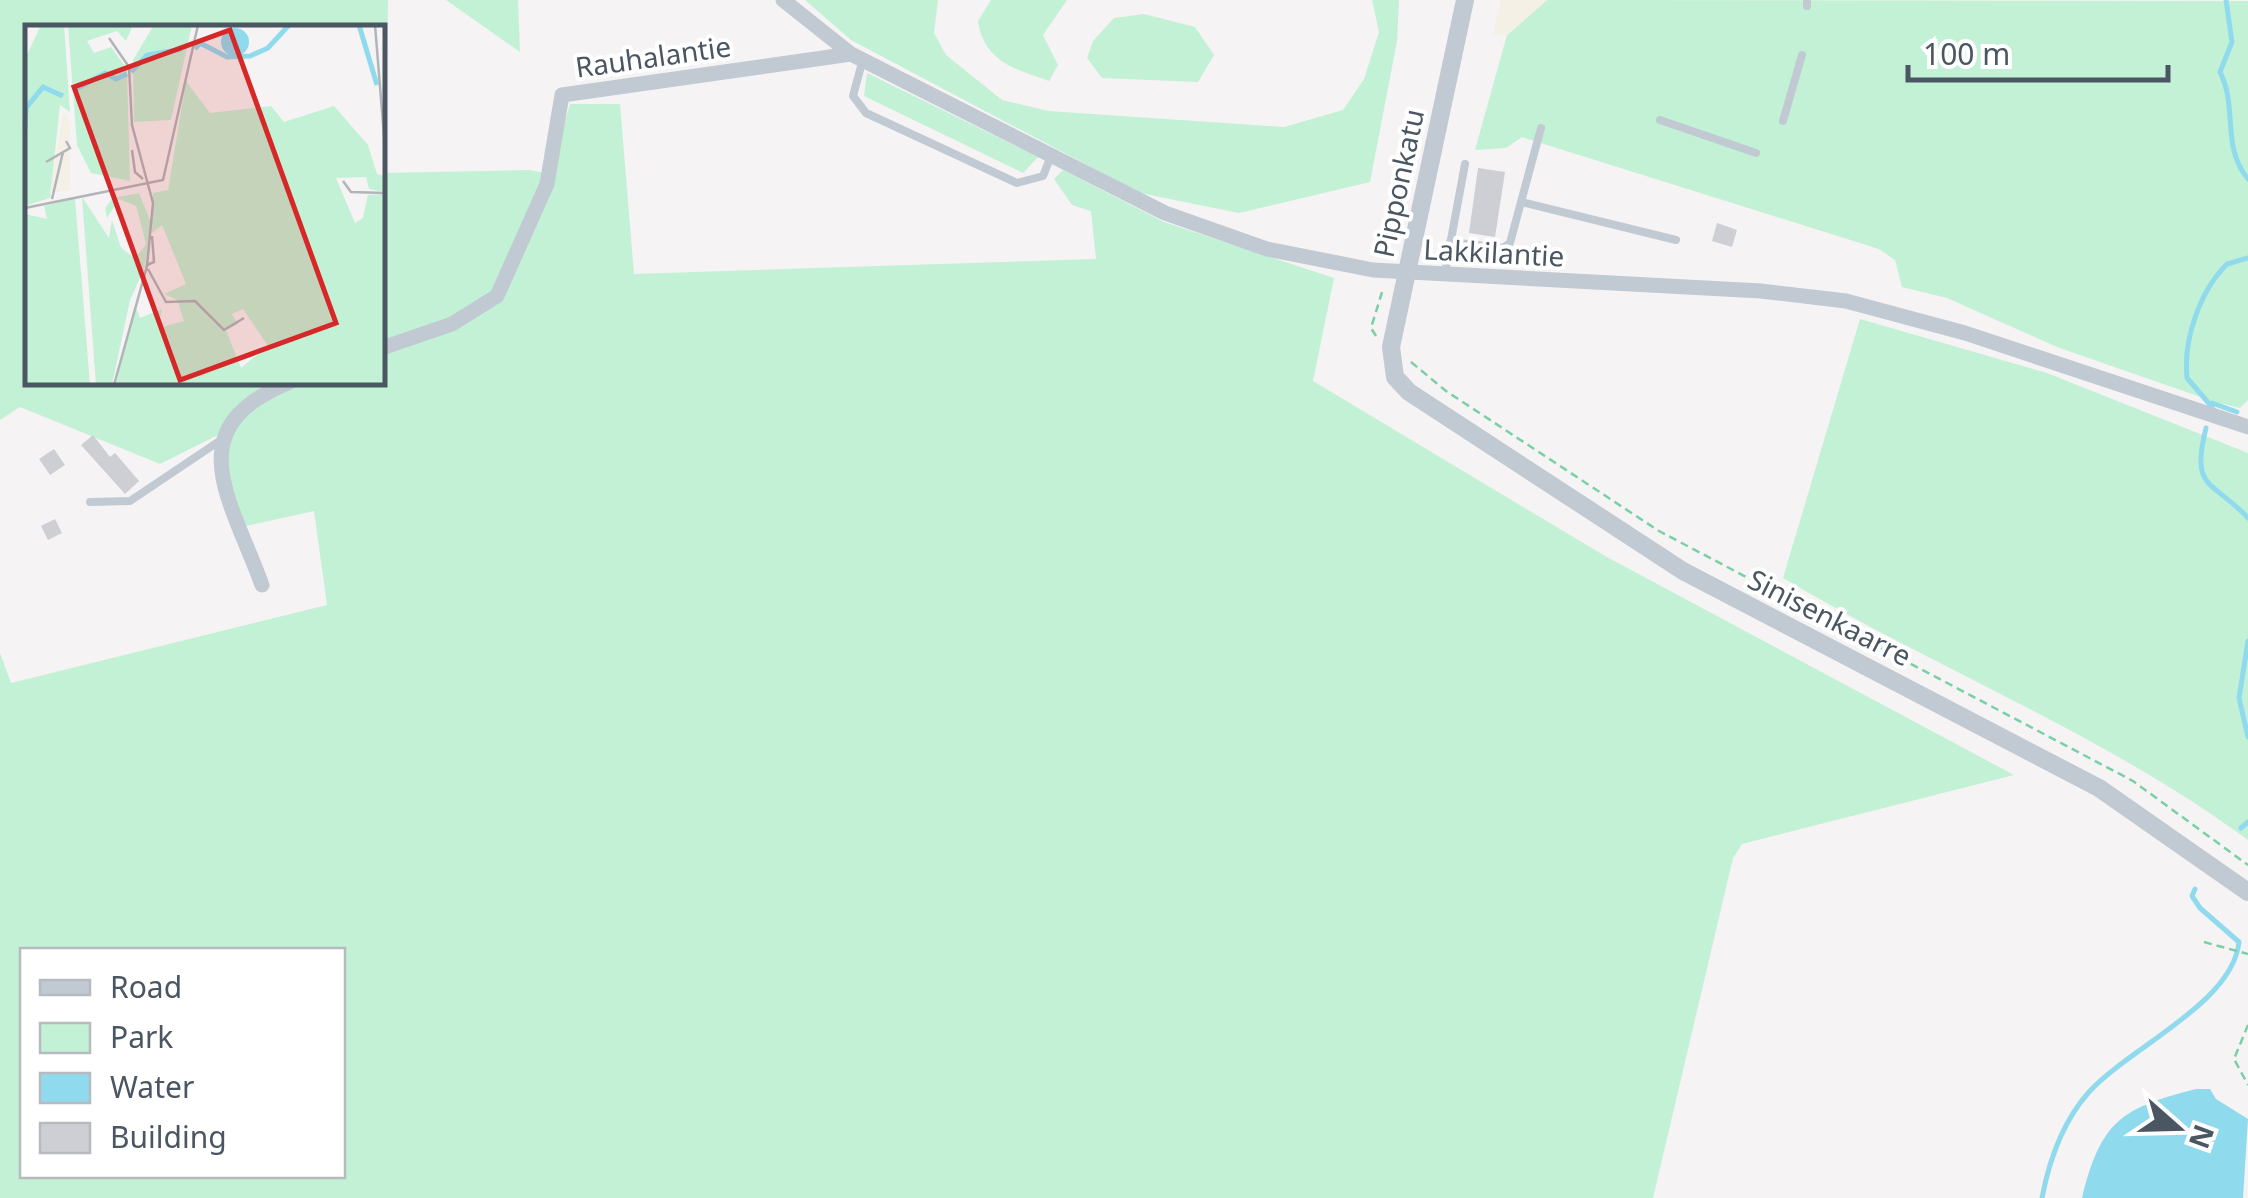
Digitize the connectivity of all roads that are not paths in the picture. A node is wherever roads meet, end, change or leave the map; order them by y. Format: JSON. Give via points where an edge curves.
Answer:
{"nodes":[{"id":1,"x":782,"y":0,"type":"edge"},
{"id":2,"x":1465,"y":0,"type":"edge"},
{"id":3,"x":1802,"y":55,"type":"dead end"},
{"id":4,"x":857,"y":57,"type":"junction"},
{"id":5,"x":1660,"y":120,"type":"dead end"},
{"id":6,"x":1783,"y":121,"type":"dead end"},
{"id":7,"x":1541,"y":128,"type":"dead end"},
{"id":8,"x":1756,"y":153,"type":"dead end"},
{"id":9,"x":1051,"y":155,"type":"junction"},
{"id":10,"x":1465,"y":164,"type":"dead end"},
{"id":11,"x":1522,"y":202,"type":"junction"},
{"id":12,"x":1676,"y":240,"type":"dead end"},
{"id":13,"x":1450,"y":242,"type":"junction"},
{"id":14,"x":1407,"y":272,"type":"junction"},
{"id":15,"x":1444,"y":274,"type":"junction"},
{"id":16,"x":385,"y":347,"type":"edge"},
{"id":17,"x":1396,"y":377,"type":"joint"},
{"id":18,"x":283,"y":385,"type":"edge"},
{"id":19,"x":2248,"y":427,"type":"edge"},
{"id":20,"x":220,"y":440,"type":"junction"},
{"id":21,"x":90,"y":502,"type":"dead end"},
{"id":22,"x":262,"y":585,"type":"dead end"},
{"id":23,"x":2248,"y":892,"type":"edge"}],
"edges":[{"from":1,"to":4,"type":"street","name":"Lakkilantie"},
{"from":2,"to":14,"type":"street","name":"Pipponkatu"},
{"from":3,"to":6,"type":"lane"},
{"from":4,"to":9,"type":"street","name":"Lakkilantie"},
{"from":4,"to":9,"type":"lane","via":[[853,96],[866,113],[1017,182],[1043,176]]},
{"from":4,"to":16,"type":"street","name":"Rauhalantie","via":[[562,95],[547,184],[497,296],[452,324]]},
{"from":5,"to":8,"type":"lane"},
{"from":7,"to":11,"type":"lane"},
{"from":9,"to":14,"type":"street","name":"Lakkilantie","via":[[1165,213],[1267,249]]},
{"from":10,"to":13,"type":"lane"},
{"from":11,"to":12,"type":"lane"},
{"from":11,"to":13,"type":"lane","via":[[1503,248]]},
{"from":13,"to":15,"type":"lane"},
{"from":14,"to":15,"type":"street","name":"Lakkilantie"},
{"from":14,"to":17,"type":"street","name":"Pipponkatu","via":[[1391,348]]},
{"from":15,"to":19,"type":"street","name":"Lakkilantie","via":[[1846,301],[1965,333]]},
{"from":17,"to":23,"type":"street","name":"Sinisenkaarre","via":[[1430,408],[1653,553],[2084,780]]},
{"from":18,"to":20,"type":"street","via":[[252,399]]},
{"from":20,"to":21,"type":"lane","via":[[130,501]]},
{"from":20,"to":22,"type":"street","via":[[221,472]]}]}
